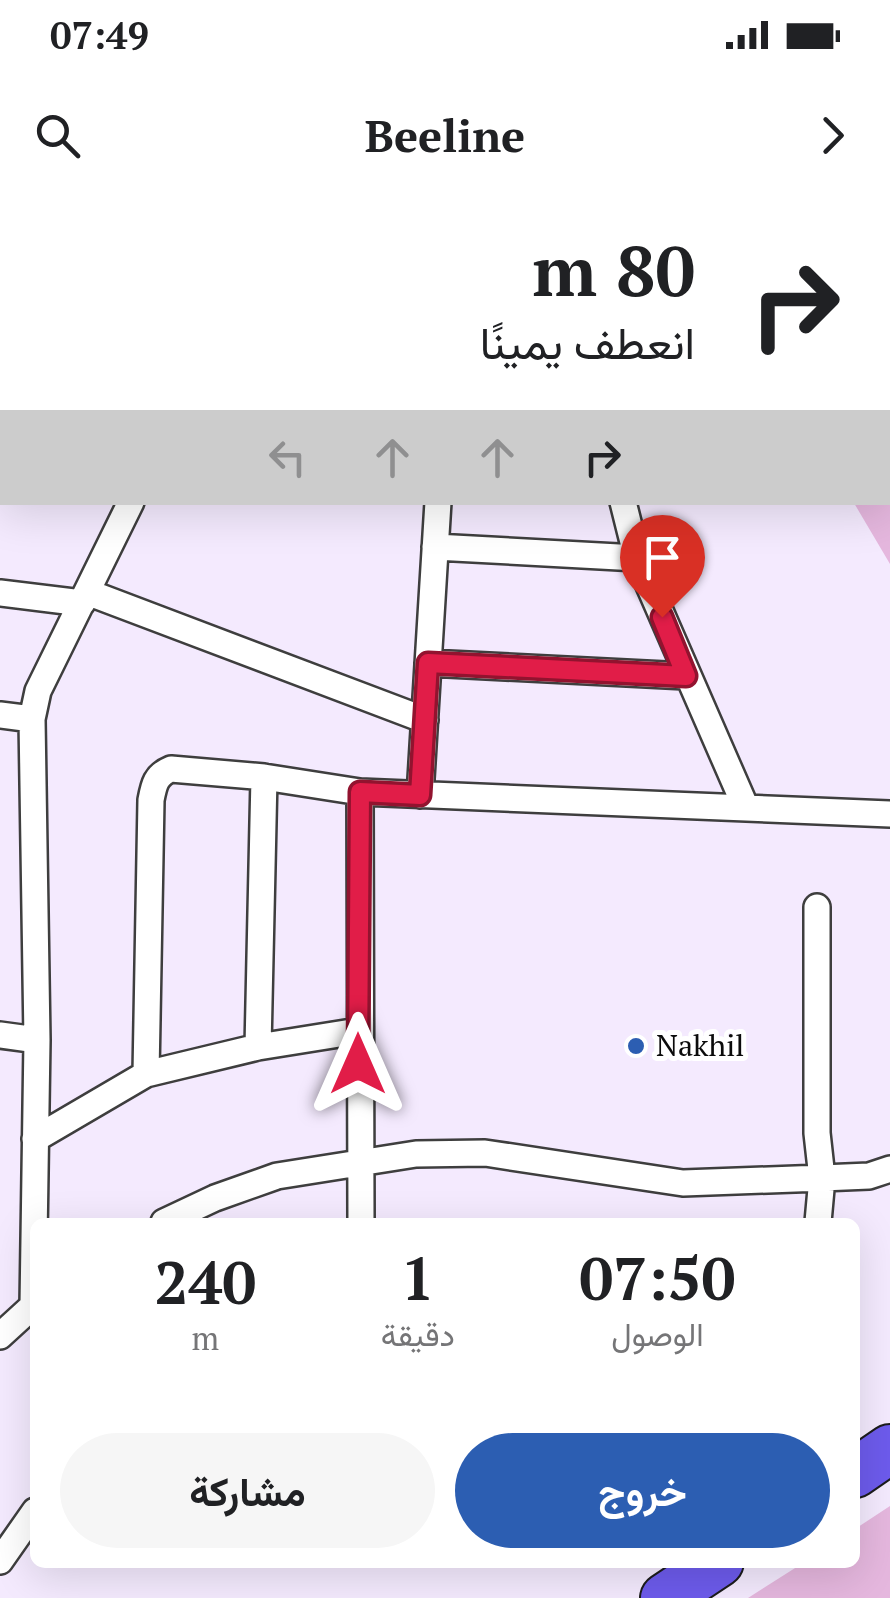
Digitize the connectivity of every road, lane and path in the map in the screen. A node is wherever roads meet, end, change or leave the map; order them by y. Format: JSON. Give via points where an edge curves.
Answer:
{"nodes":[{"id":1,"x":130,"y":505,"type":"edge"},
{"id":2,"x":438,"y":505,"type":"edge"},
{"id":3,"x":624,"y":505,"type":"edge"},
{"id":4,"x":436,"y":547,"type":"junction"},
{"id":5,"x":637,"y":558,"type":"junction"},
{"id":6,"x":0,"y":593,"type":"edge"},
{"id":7,"x":84,"y":598,"type":"junction"},
{"id":8,"x":428,"y":663,"type":"junction"},
{"id":9,"x":686,"y":676,"type":"junction"},
{"id":10,"x":0,"y":714,"type":"edge"},
{"id":11,"x":32,"y":719,"type":"junction"},
{"id":12,"x":424,"y":720,"type":"junction"},
{"id":13,"x":264,"y":777,"type":"junction"},
{"id":14,"x":360,"y":792,"type":"junction"},
{"id":15,"x":420,"y":795,"type":"junction"},
{"id":16,"x":746,"y":808,"type":"junction"},
{"id":17,"x":890,"y":814,"type":"edge"},
{"id":18,"x":817,"y":907,"type":"dead end"},
{"id":19,"x":358,"y":1031,"type":"junction"},
{"id":20,"x":0,"y":1035,"type":"edge"},
{"id":21,"x":37,"y":1040,"type":"junction"},
{"id":22,"x":258,"y":1047,"type":"junction"},
{"id":23,"x":146,"y":1074,"type":"junction"},
{"id":24,"x":34,"y":1138,"type":"junction"},
{"id":25,"x":358,"y":1163,"type":"junction"},
{"id":26,"x":890,"y":1169,"type":"edge"},
{"id":27,"x":822,"y":1178,"type":"junction"},
{"id":28,"x":216,"y":1210,"type":"edge"},
{"id":29,"x":34,"y":1218,"type":"edge"},
{"id":30,"x":181,"y":1218,"type":"edge"},
{"id":31,"x":361,"y":1218,"type":"edge"},
{"id":32,"x":818,"y":1218,"type":"edge"},
{"id":33,"x":30,"y":1309,"type":"edge"},
{"id":34,"x":0,"y":1336,"type":"edge"},
{"id":35,"x":30,"y":1518,"type":"edge"},
{"id":36,"x":0,"y":1561,"type":"edge"},
{"id":37,"x":710,"y":1568,"type":"edge"},
{"id":38,"x":665,"y":1598,"type":"edge"}],
"edges":[{"from":1,"to":7,"type":"street"},
{"from":2,"to":4,"type":"street"},
{"from":3,"to":5,"type":"street"},
{"from":4,"to":5,"type":"street"},
{"from":4,"to":8,"type":"street"},
{"from":5,"to":9,"type":"street"},
{"from":6,"to":7,"type":"street"},
{"from":7,"to":11,"type":"street","via":[[38,692]]},
{"from":7,"to":12,"type":"street"},
{"from":8,"to":9,"type":"street"},
{"from":8,"to":12,"type":"street"},
{"from":9,"to":16,"type":"street"},
{"from":10,"to":11,"type":"street"},
{"from":11,"to":21,"type":"street"},
{"from":12,"to":15,"type":"street"},
{"from":13,"to":14,"type":"street"},
{"from":13,"to":22,"type":"street"},
{"from":13,"to":23,"type":"street","via":[[171,769],[154,784]]},
{"from":14,"to":15,"type":"street"},
{"from":14,"to":19,"type":"street"},
{"from":15,"to":16,"type":"street"},
{"from":16,"to":17,"type":"street"},
{"from":18,"to":27,"type":"street"},
{"from":19,"to":22,"type":"street"},
{"from":19,"to":25,"type":"street"},
{"from":20,"to":21,"type":"street"},
{"from":21,"to":24,"type":"street"},
{"from":22,"to":23,"type":"street"},
{"from":23,"to":24,"type":"street"},
{"from":24,"to":29,"type":"street"},
{"from":25,"to":27,"type":"street","via":[[485,1152],[683,1183]]},
{"from":25,"to":28,"type":"street","via":[[277,1176]]},
{"from":25,"to":31,"type":"street"},
{"from":26,"to":27,"type":"street"},
{"from":27,"to":32,"type":"street"},
{"from":28,"to":30,"type":"street"},
{"from":33,"to":34,"type":"street"},
{"from":35,"to":36,"type":"street"},
{"from":37,"to":38,"type":"highway"}]}
